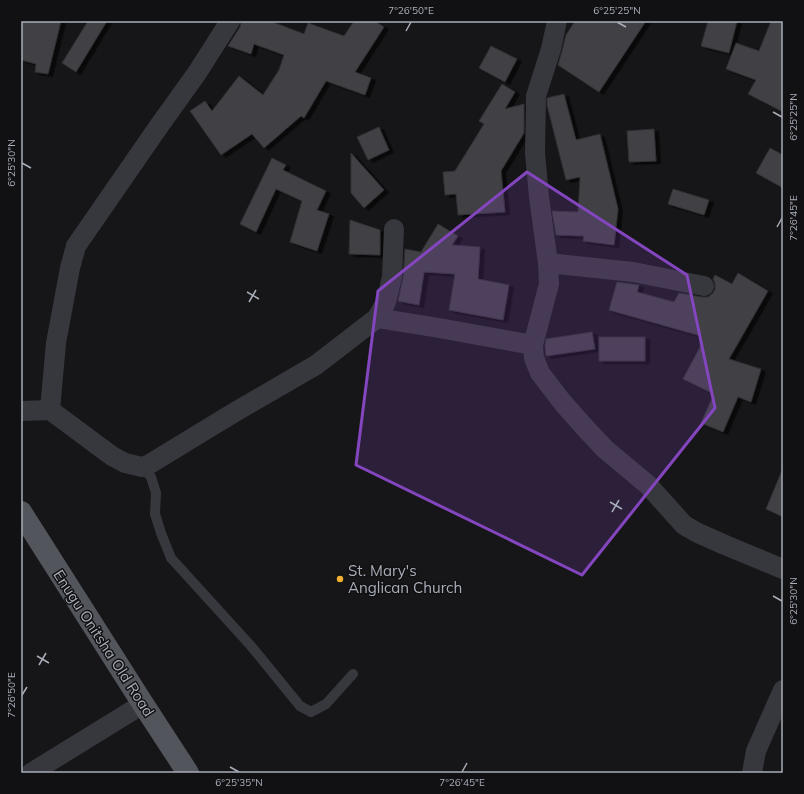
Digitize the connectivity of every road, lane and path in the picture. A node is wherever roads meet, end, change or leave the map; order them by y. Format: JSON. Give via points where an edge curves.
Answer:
{"nodes":[{"id":1,"x":230,"y":21,"type":"edge"},
{"id":2,"x":557,"y":21,"type":"edge"},
{"id":3,"x":394,"y":229,"type":"dead end"},
{"id":4,"x":548,"y":263,"type":"junction"},
{"id":5,"x":704,"y":286,"type":"dead end"},
{"id":6,"x":378,"y":318,"type":"junction"},
{"id":7,"x":534,"y":345,"type":"junction"},
{"id":8,"x":50,"y":410,"type":"junction"},
{"id":9,"x":21,"y":411,"type":"edge"},
{"id":10,"x":142,"y":467,"type":"junction"},
{"id":11,"x":21,"y":512,"type":"edge"},
{"id":12,"x":783,"y":569,"type":"edge"},
{"id":13,"x":354,"y":674,"type":"dead end"},
{"id":14,"x":783,"y":690,"type":"edge"},
{"id":15,"x":143,"y":704,"type":"junction"},
{"id":16,"x":31,"y":773,"type":"edge"},
{"id":17,"x":188,"y":773,"type":"edge"},
{"id":18,"x":752,"y":773,"type":"edge"}],
"edges":[{"from":1,"to":8,"type":"street","via":[[197,73],[76,246],[56,343]]},
{"from":2,"to":4,"type":"street","via":[[536,96],[535,153]]},
{"from":3,"to":6,"type":"street","via":[[392,277],[386,302]]},
{"from":4,"to":5,"type":"street","via":[[633,272]]},
{"from":4,"to":7,"type":"street","via":[[550,284]]},
{"from":6,"to":7,"type":"street"},
{"from":6,"to":10,"type":"street","via":[[316,365]]},
{"from":7,"to":12,"type":"street","via":[[534,358],[540,373],[563,403],[605,449],[648,485],[684,525]]},
{"from":8,"to":9,"type":"street"},
{"from":8,"to":10,"type":"street","via":[[118,460]]},
{"from":10,"to":13,"type":"lane","via":[[151,477],[156,493],[156,514],[171,558],[300,706],[311,712],[326,704]]},
{"from":11,"to":15,"type":"main road","name":"Enugu Onitsha Old Road"},
{"from":14,"to":18,"type":"street","via":[[756,751]]},
{"from":15,"to":16,"type":"street"},
{"from":15,"to":17,"type":"main road","name":"Enugu Onitsha Old Road"}]}
